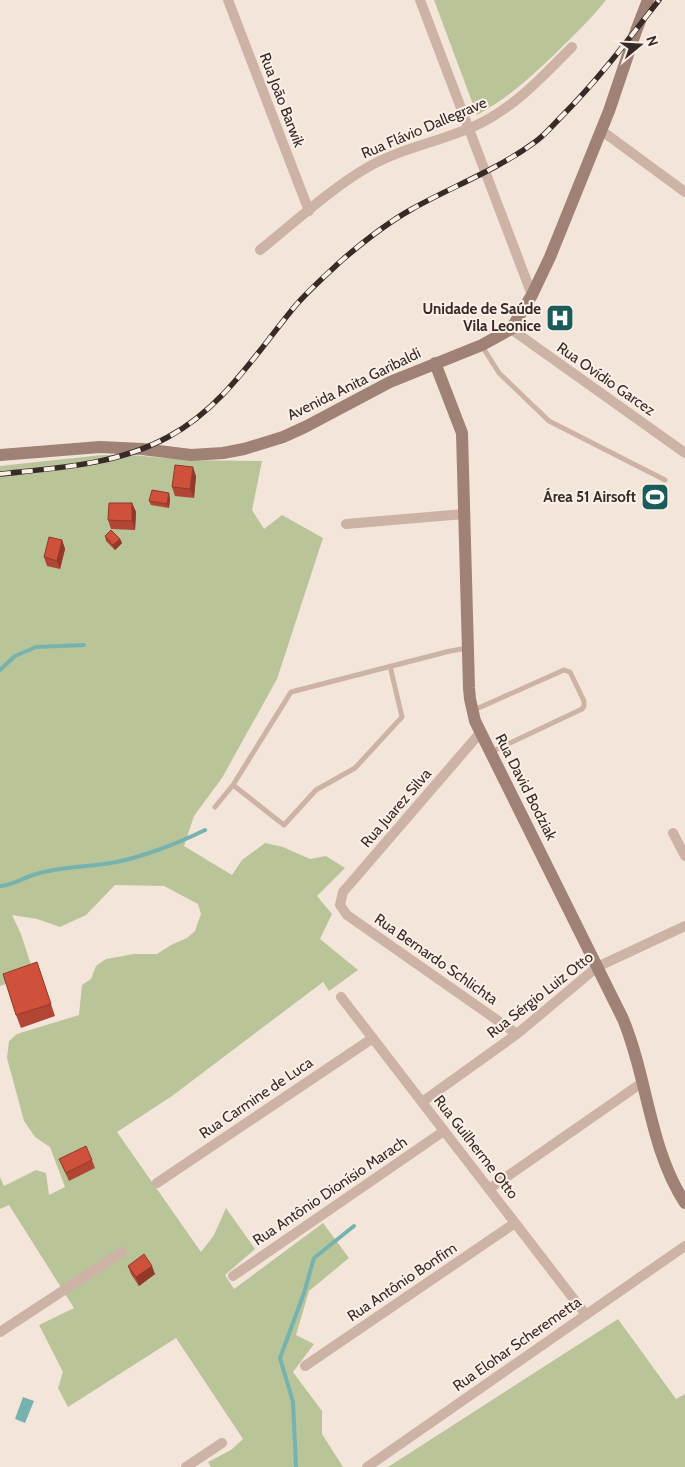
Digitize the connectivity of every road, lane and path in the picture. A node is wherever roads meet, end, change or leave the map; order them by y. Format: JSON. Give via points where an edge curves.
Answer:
{"nodes":[{"id":1,"x":228,"y":0,"type":"edge"},
{"id":2,"x":420,"y":0,"type":"edge"},
{"id":3,"x":648,"y":0,"type":"edge"},
{"id":4,"x":572,"y":47,"type":"dead end"},
{"id":5,"x":469,"y":128,"type":"junction"},
{"id":6,"x":602,"y":131,"type":"junction"},
{"id":7,"x":685,"y":192,"type":"edge"},
{"id":8,"x":309,"y":211,"type":"junction"},
{"id":9,"x":260,"y":250,"type":"dead end"},
{"id":10,"x":532,"y":295,"type":"junction"},
{"id":11,"x":511,"y":329,"type":"junction"},
{"id":12,"x":482,"y":345,"type":"junction"},
{"id":13,"x":435,"y":363,"type":"junction"},
{"id":14,"x":685,"y":452,"type":"edge"},
{"id":15,"x":0,"y":455,"type":"edge"},
{"id":16,"x":665,"y":480,"type":"dead end"},
{"id":17,"x":464,"y":514,"type":"junction"},
{"id":18,"x":346,"y":524,"type":"dead end"},
{"id":19,"x":468,"y":648,"type":"junction"},
{"id":20,"x":390,"y":666,"type":"junction"},
{"id":21,"x":472,"y":710,"type":"junction"},
{"id":22,"x":480,"y":733,"type":"junction"},
{"id":23,"x":490,"y":752,"type":"junction"},
{"id":24,"x":233,"y":785,"type":"junction"},
{"id":25,"x":215,"y":807,"type":"dead end"},
{"id":26,"x":673,"y":834,"type":"dead end"},
{"id":27,"x":685,"y":856,"type":"edge"},
{"id":28,"x":340,"y":905,"type":"joint"},
{"id":29,"x":685,"y":926,"type":"edge"},
{"id":30,"x":597,"y":967,"type":"junction"},
{"id":31,"x":341,"y":997,"type":"dead end"},
{"id":32,"x":517,"y":1034,"type":"junction"},
{"id":33,"x":373,"y":1038,"type":"junction"},
{"id":34,"x":643,"y":1082,"type":"junction"},
{"id":35,"x":422,"y":1102,"type":"junction"},
{"id":36,"x":444,"y":1131,"type":"junction"},
{"id":37,"x":157,"y":1183,"type":"dead end"},
{"id":38,"x":489,"y":1188,"type":"junction"},
{"id":39,"x":685,"y":1203,"type":"edge"},
{"id":40,"x":515,"y":1223,"type":"junction"},
{"id":41,"x":685,"y":1246,"type":"edge"},
{"id":42,"x":122,"y":1252,"type":"dead end"},
{"id":43,"x":232,"y":1276,"type":"dead end"},
{"id":44,"x":586,"y":1315,"type":"junction"},
{"id":45,"x":0,"y":1332,"type":"edge"},
{"id":46,"x":306,"y":1366,"type":"dead end"},
{"id":47,"x":222,"y":1444,"type":"dead end"},
{"id":48,"x":186,"y":1467,"type":"edge"},
{"id":49,"x":366,"y":1467,"type":"edge"}],
"edges":[{"from":1,"to":8,"type":"street","name":"Rua João Barwik"},
{"from":2,"to":5,"type":"street"},
{"from":3,"to":6,"type":"main road","name":"Avenida Anita Garibaldi"},
{"from":4,"to":5,"type":"street","name":"Rua Flávio Dallegrave","via":[[511,104]]},
{"from":5,"to":8,"type":"street","name":"Rua Flávio Dallegrave","via":[[370,166]]},
{"from":5,"to":10,"type":"street"},
{"from":6,"to":7,"type":"street"},
{"from":6,"to":10,"type":"main road","name":"Avenida Anita Garibaldi"},
{"from":8,"to":9,"type":"street","name":"Rua Flávio Dallegrave"},
{"from":10,"to":11,"type":"main road","name":"Avenida Anita Garibaldi"},
{"from":11,"to":12,"type":"main road","name":"Avenida Anita Garibaldi"},
{"from":11,"to":14,"type":"street","name":"Rua Ovídio Garcez"},
{"from":12,"to":13,"type":"main road","name":"Avenida Anita Garibaldi"},
{"from":12,"to":16,"type":"lane","via":[[499,373],[549,421]]},
{"from":13,"to":15,"type":"main road","name":"Avenida Anita Garibaldi","via":[[390,382],[305,427],[244,449],[191,455],[100,447]]},
{"from":13,"to":17,"type":"main road","name":"Rua David Bodziak","via":[[462,433]]},
{"from":17,"to":18,"type":"street"},
{"from":17,"to":19,"type":"main road","name":"Rua David Bodziak"},
{"from":19,"to":20,"type":"lane"},
{"from":19,"to":21,"type":"main road","name":"Rua David Bodziak"},
{"from":20,"to":24,"type":"lane","via":[[291,692]]},
{"from":20,"to":24,"type":"lane","via":[[402,717],[355,768],[316,790],[284,825]]},
{"from":21,"to":22,"type":"main road","name":"Rua David Bodziak"},
{"from":21,"to":23,"type":"lane","via":[[564,670],[570,672],[584,701],[582,709]]},
{"from":22,"to":23,"type":"main road","name":"Rua David Bodziak"},
{"from":22,"to":28,"type":"street","name":"Rua Juarez Silva","via":[[343,892]]},
{"from":23,"to":30,"type":"main road","name":"Rua David Bodziak"},
{"from":24,"to":25,"type":"lane"},
{"from":26,"to":27,"type":"street"},
{"from":28,"to":32,"type":"street","name":"Rua Bernardo Schlichta","via":[[347,915]]},
{"from":29,"to":30,"type":"street","name":"Rua Sérgio Luiz Otto"},
{"from":30,"to":32,"type":"street","name":"Rua Sérgio Luiz Otto"},
{"from":30,"to":34,"type":"main road","name":"Rua David Bodziak","via":[[629,1035]]},
{"from":31,"to":33,"type":"street","name":"Rua Guilherme Otto"},
{"from":32,"to":35,"type":"street","name":"Rua Sérgio Luiz Otto"},
{"from":33,"to":35,"type":"street","name":"Rua Guilherme Otto"},
{"from":33,"to":37,"type":"street","name":"Rua Carmine de Luca"},
{"from":34,"to":38,"type":"street"},
{"from":34,"to":39,"type":"main road","name":"Rua David Bodziak","via":[[662,1154]]},
{"from":35,"to":36,"type":"street","name":"Rua Guilherme Otto"},
{"from":36,"to":38,"type":"street","name":"Rua Guilherme Otto"},
{"from":36,"to":43,"type":"street","name":"Rua Antônio Dionísio Marach"},
{"from":38,"to":40,"type":"street","name":"Rua Guilherme Otto"},
{"from":40,"to":44,"type":"street","name":"Rua Guilherme Otto"},
{"from":40,"to":46,"type":"street","name":"Rua Antônio Bonfim"},
{"from":41,"to":44,"type":"street","name":"Rua Elohar Scheremetta"},
{"from":42,"to":45,"type":"street"},
{"from":44,"to":49,"type":"street","name":"Rua Elohar Scheremetta"},
{"from":47,"to":48,"type":"street"}]}
